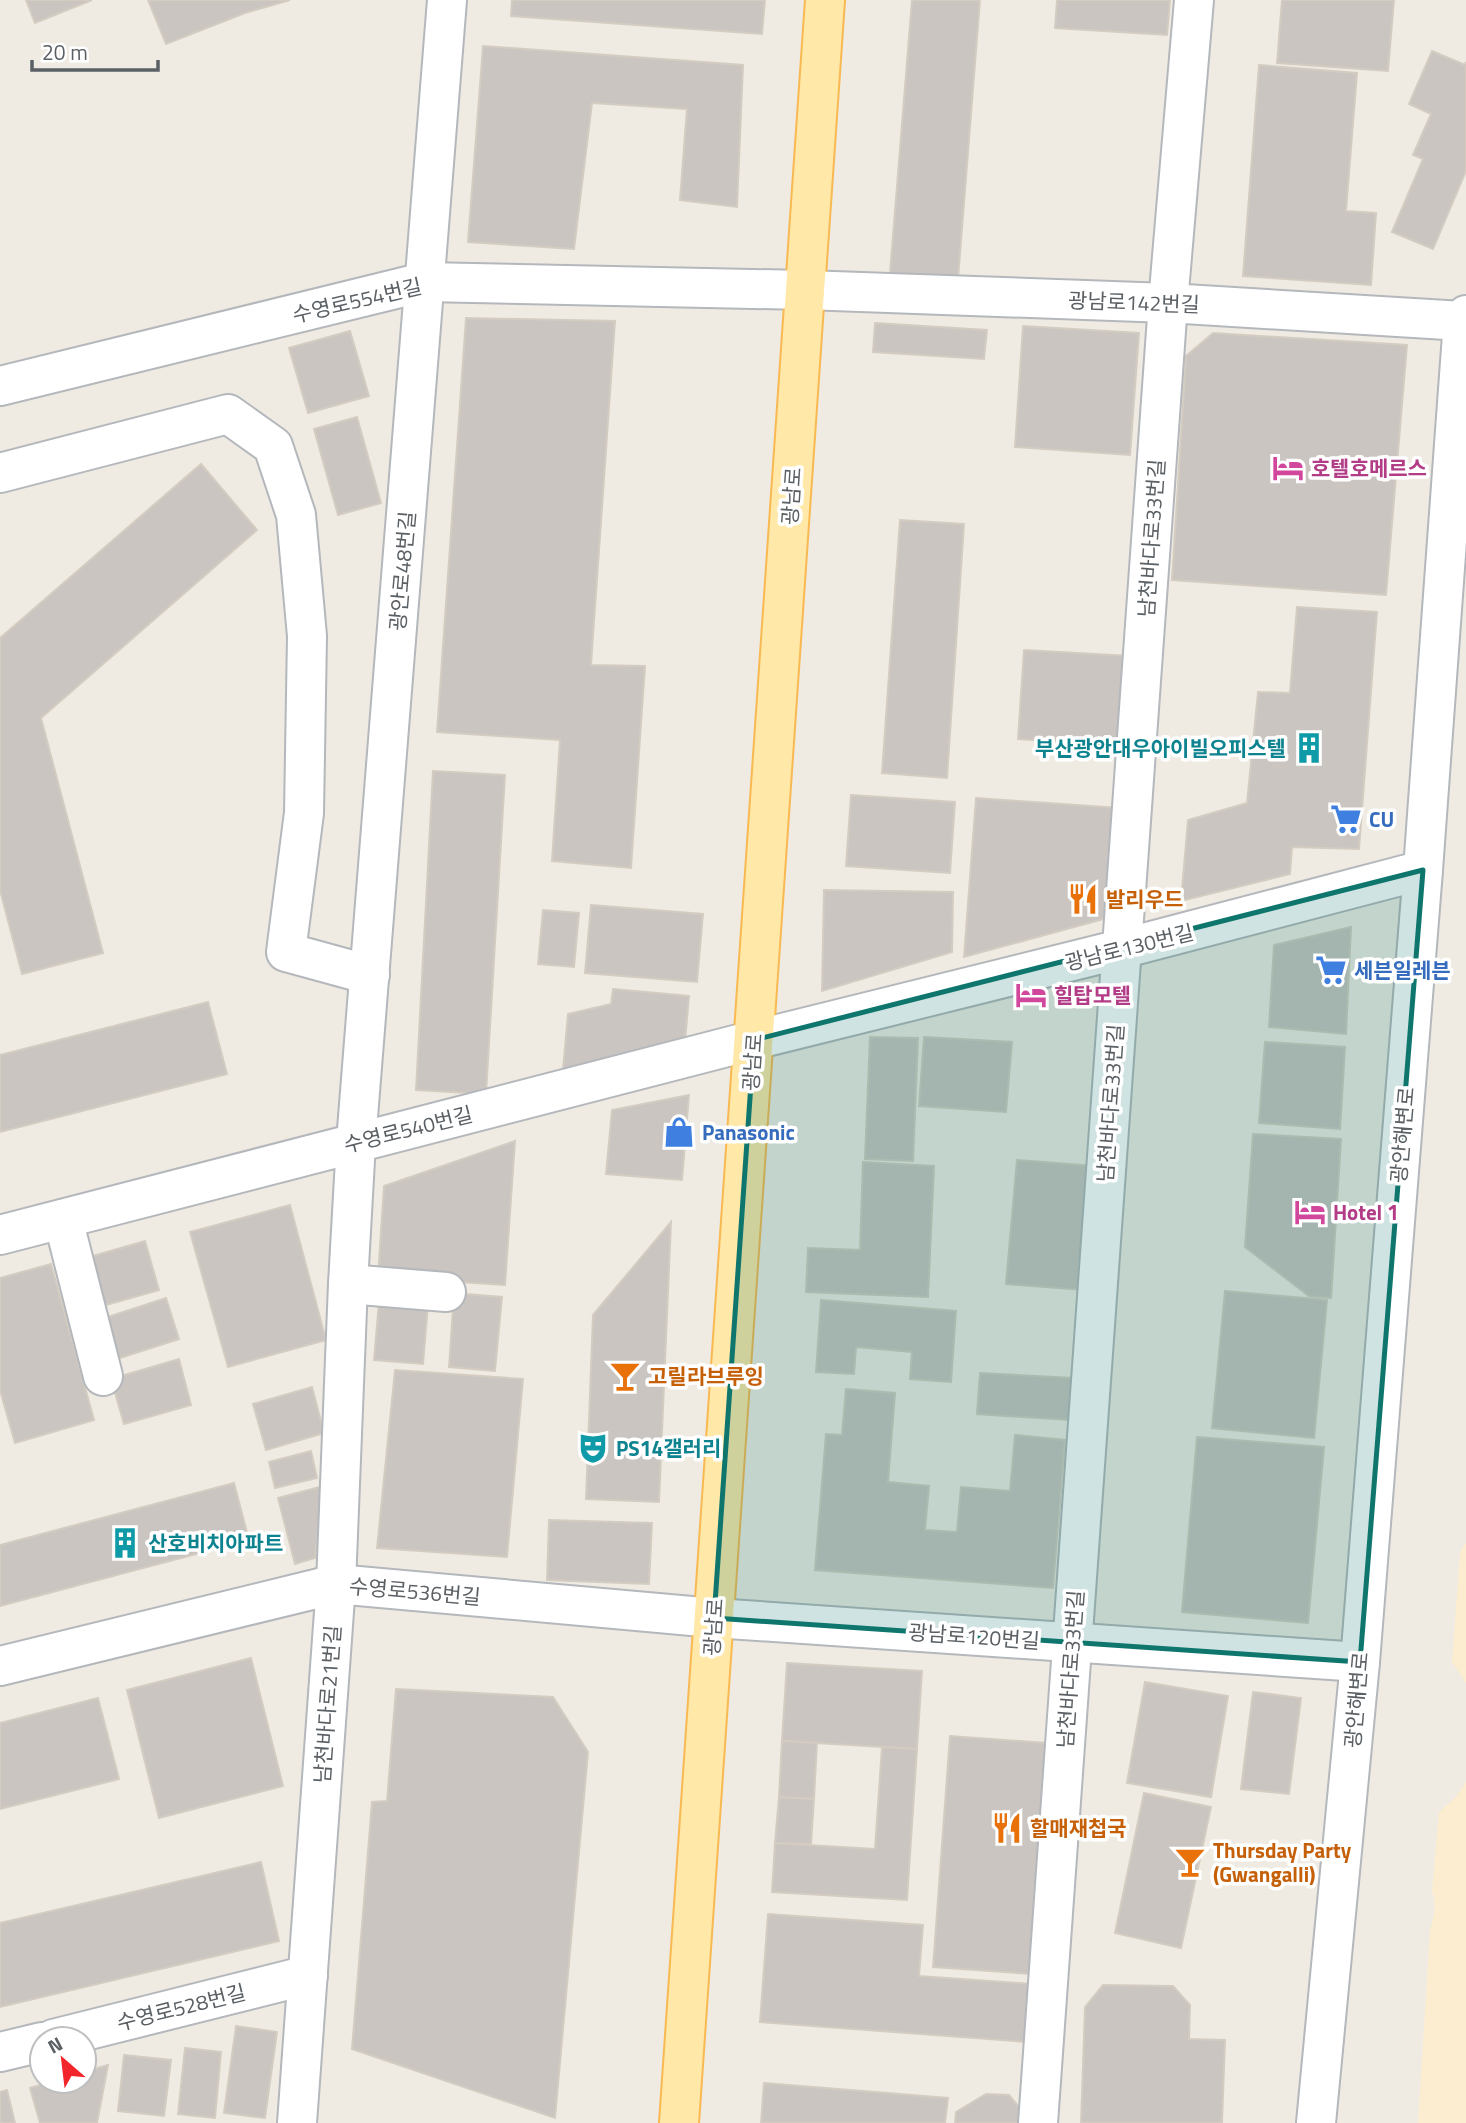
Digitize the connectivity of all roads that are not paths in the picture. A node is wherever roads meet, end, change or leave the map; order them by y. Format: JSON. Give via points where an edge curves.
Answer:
{"nodes":[{"id":1,"x":447,"y":0,"type":"edge"},
{"id":2,"x":825,"y":0,"type":"edge"},
{"id":3,"x":1194,"y":0,"type":"edge"},
{"id":4,"x":424,"y":282,"type":"junction"},
{"id":5,"x":805,"y":290,"type":"junction"},
{"id":6,"x":1168,"y":303,"type":"junction"},
{"id":7,"x":1465,"y":317,"type":"edge"},
{"id":8,"x":0,"y":386,"type":"edge"},
{"id":9,"x":0,"y":473,"type":"edge"},
{"id":10,"x":1423,"y":870,"type":"junction"},
{"id":11,"x":1121,"y":949,"type":"junction"},
{"id":12,"x":370,"y":975,"type":"junction"},
{"id":13,"x":754,"y":1040,"type":"junction"},
{"id":14,"x":356,"y":1142,"type":"junction"},
{"id":15,"x":63,"y":1219,"type":"junction"},
{"id":16,"x":0,"y":1235,"type":"edge"},
{"id":17,"x":348,"y":1284,"type":"junction"},
{"id":18,"x":446,"y":1293,"type":"dead end"},
{"id":19,"x":103,"y":1376,"type":"dead end"},
{"id":20,"x":336,"y":1584,"type":"junction"},
{"id":21,"x":714,"y":1618,"type":"junction"},
{"id":22,"x":1072,"y":1643,"type":"junction"},
{"id":23,"x":1360,"y":1662,"type":"junction"},
{"id":24,"x":0,"y":1666,"type":"edge"},
{"id":25,"x":308,"y":1975,"type":"junction"},
{"id":26,"x":98,"y":2028,"type":"edge"},
{"id":27,"x":28,"y":2045,"type":"edge"},
{"id":28,"x":0,"y":2052,"type":"edge"},
{"id":29,"x":297,"y":2123,"type":"edge"},
{"id":30,"x":679,"y":2123,"type":"edge"},
{"id":31,"x":1038,"y":2123,"type":"edge"},
{"id":32,"x":1316,"y":2123,"type":"edge"}],
"edges":[{"from":1,"to":4,"type":"street","name":"광안로48번길"},
{"from":2,"to":5,"type":"main road","name":"광남로"},
{"from":3,"to":6,"type":"street","name":"남천바다로33번길"},
{"from":4,"to":5,"type":"street","name":"수영로554번길"},
{"from":4,"to":8,"type":"street","name":"수영로554번길"},
{"from":4,"to":12,"type":"street","name":"광안로48번길"},
{"from":5,"to":6,"type":"street","name":"광남로142번길"},
{"from":5,"to":13,"type":"main road","name":"광남로"},
{"from":6,"to":7,"type":"street","name":"광남로142번길"},
{"from":6,"to":11,"type":"street","name":"남천바다로33번길"},
{"from":7,"to":10,"type":"street","name":"광안해변로"},
{"from":9,"to":12,"type":"street","via":[[228,414],[272,446],[296,515],[307,636],[304,813],[286,952]]},
{"from":10,"to":11,"type":"street","name":"광남로130번길"},
{"from":10,"to":23,"type":"street","name":"광안해변로"},
{"from":11,"to":13,"type":"street","name":"광남로130번길"},
{"from":11,"to":22,"type":"street","name":"남천바다로33번길"},
{"from":12,"to":14,"type":"street","name":"광안로48번길"},
{"from":13,"to":14,"type":"street","name":"수영로540번길"},
{"from":13,"to":21,"type":"main road","name":"광남로"},
{"from":14,"to":15,"type":"street","name":"수영로540번길"},
{"from":14,"to":17,"type":"street","name":"남천바다로21번길"},
{"from":15,"to":16,"type":"street","name":"수영로540번길"},
{"from":15,"to":19,"type":"street"},
{"from":17,"to":18,"type":"street"},
{"from":17,"to":20,"type":"street","name":"남천바다로21번길"},
{"from":20,"to":21,"type":"street","name":"수영로536번길"},
{"from":20,"to":24,"type":"street","name":"수영로536번길"},
{"from":20,"to":25,"type":"street","name":"남천바다로21번길"},
{"from":21,"to":22,"type":"street","name":"광남로120번길"},
{"from":21,"to":30,"type":"main road","name":"광남로"},
{"from":22,"to":23,"type":"street","name":"광남로120번길"},
{"from":22,"to":31,"type":"street","name":"남천바다로33번길"},
{"from":23,"to":32,"type":"street","name":"광안해변로"},
{"from":25,"to":26,"type":"street","name":"수영로528번길"},
{"from":25,"to":29,"type":"street","name":"남천바다로21번길"},
{"from":27,"to":28,"type":"street"}]}
